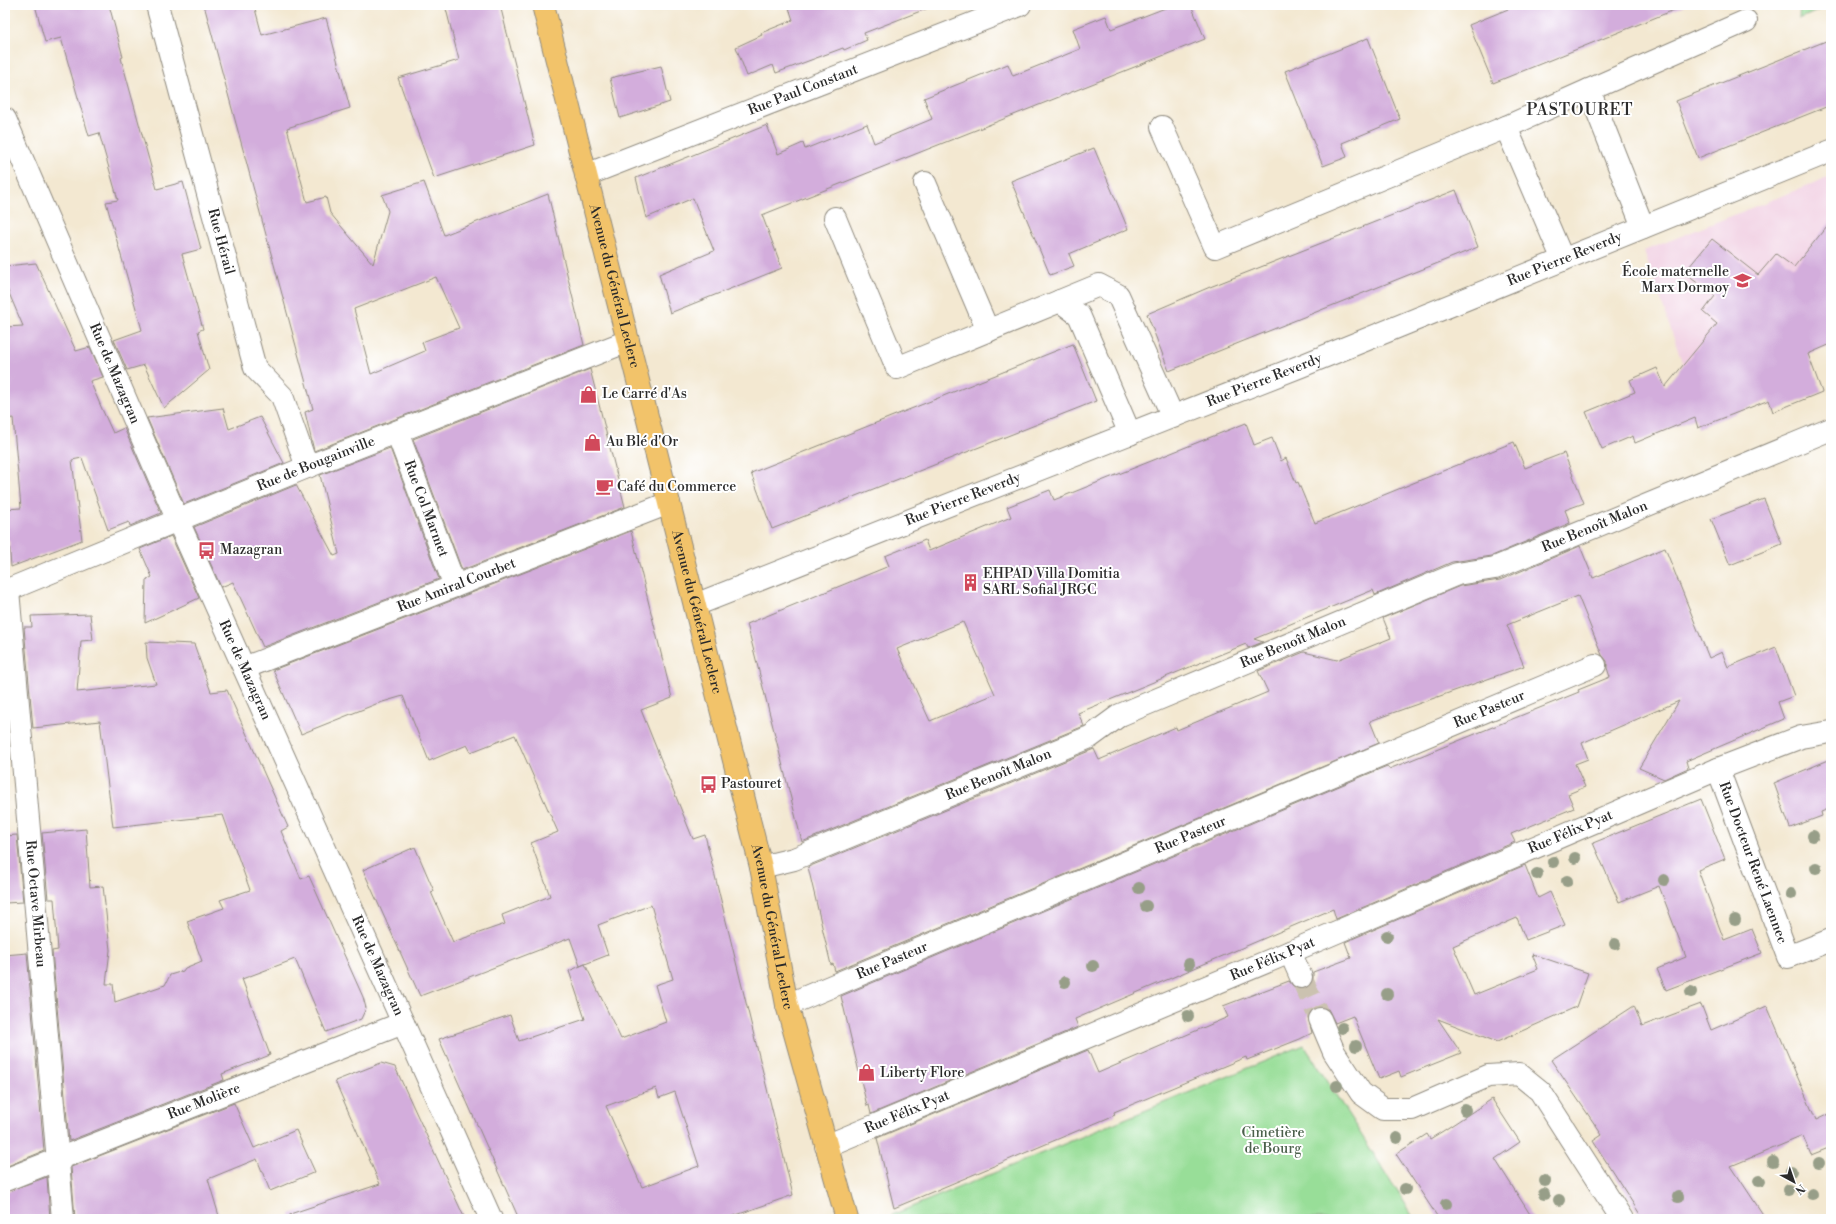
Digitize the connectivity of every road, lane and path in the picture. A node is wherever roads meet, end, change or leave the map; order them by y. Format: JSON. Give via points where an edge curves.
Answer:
{"nodes":[{"id":1,"x":157,"y":5,"type":"edge"},
{"id":2,"x":543,"y":5,"type":"edge"},
{"id":3,"x":1020,"y":5,"type":"edge"},
{"id":4,"x":1746,"y":22,"type":"dead end"},
{"id":5,"x":1589,"y":90,"type":"junction"},
{"id":6,"x":5,"y":119,"type":"edge"},
{"id":7,"x":1162,"y":127,"type":"dead end"},
{"id":8,"x":1506,"y":127,"type":"junction"},
{"id":9,"x":1831,"y":151,"type":"edge"},
{"id":10,"x":586,"y":175,"type":"junction"},
{"id":11,"x":925,"y":183,"type":"dead end"},
{"id":12,"x":835,"y":218,"type":"dead end"},
{"id":13,"x":1643,"y":227,"type":"junction"},
{"id":14,"x":1563,"y":260,"type":"junction"},
{"id":15,"x":1060,"y":301,"type":"junction"},
{"id":16,"x":988,"y":331,"type":"junction"},
{"id":17,"x":628,"y":341,"type":"junction"},
{"id":18,"x":1173,"y":417,"type":"junction"},
{"id":19,"x":1831,"y":429,"type":"edge"},
{"id":20,"x":397,"y":432,"type":"junction"},
{"id":21,"x":1130,"y":434,"type":"junction"},
{"id":22,"x":307,"y":467,"type":"junction"},
{"id":23,"x":669,"y":503,"type":"junction"},
{"id":24,"x":178,"y":521,"type":"junction"},
{"id":25,"x":455,"y":586,"type":"junction"},
{"id":26,"x":6,"y":590,"type":"edge"},
{"id":27,"x":695,"y":605,"type":"junction"},
{"id":28,"x":1595,"y":666,"type":"dead end"},
{"id":29,"x":244,"y":668,"type":"junction"},
{"id":30,"x":1831,"y":732,"type":"edge"},
{"id":31,"x":1718,"y":769,"type":"junction"},
{"id":32,"x":761,"y":867,"type":"junction"},
{"id":33,"x":1831,"y":940,"type":"edge"},
{"id":34,"x":1290,"y":952,"type":"junction"},
{"id":35,"x":1301,"y":977,"type":"tunnel mouth"},
{"id":36,"x":787,"y":1005,"type":"junction"},
{"id":37,"x":1320,"y":1019,"type":"tunnel mouth"},
{"id":38,"x":403,"y":1023,"type":"junction"},
{"id":39,"x":826,"y":1146,"type":"junction"},
{"id":40,"x":57,"y":1159,"type":"junction"},
{"id":41,"x":5,"y":1180,"type":"edge"},
{"id":42,"x":63,"y":1219,"type":"edge"},
{"id":43,"x":491,"y":1219,"type":"edge"},
{"id":44,"x":847,"y":1219,"type":"edge"},
{"id":45,"x":1622,"y":1219,"type":"edge"}],
"edges":[{"from":1,"to":22,"type":"street","name":"Rue Hérail","via":[[255,368],[282,396]]},
{"from":2,"to":10,"type":"main road","name":"Avenue du Général Leclerc"},
{"from":3,"to":10,"type":"street","name":"Rue Paul Constant"},
{"from":4,"to":5,"type":"street"},
{"from":5,"to":8,"type":"street"},
{"from":5,"to":13,"type":"street"},
{"from":6,"to":24,"type":"street","name":"Rue de Mazagran"},
{"from":7,"to":8,"type":"street","via":[[1215,247]]},
{"from":8,"to":14,"type":"street"},
{"from":9,"to":13,"type":"street","name":"Rue Pierre Reverdy"},
{"from":10,"to":17,"type":"main road","name":"Avenue du Général Leclerc"},
{"from":11,"to":16,"type":"street"},
{"from":12,"to":16,"type":"street","via":[[897,368]]},
{"from":13,"to":14,"type":"street","name":"Rue Pierre Reverdy"},
{"from":14,"to":18,"type":"street","name":"Rue Pierre Reverdy"},
{"from":15,"to":16,"type":"street"},
{"from":15,"to":18,"type":"street","via":[[1099,285],[1118,295]]},
{"from":15,"to":21,"type":"street","via":[[1080,315]]},
{"from":17,"to":20,"type":"street","name":"Rue de Bougainville"},
{"from":17,"to":23,"type":"main road","name":"Avenue du Général Leclerc"},
{"from":18,"to":21,"type":"street","name":"Rue Pierre Reverdy"},
{"from":19,"to":32,"type":"street","name":"Rue Benoît Malon","via":[[1495,568],[1457,574],[1120,715],[1090,737],[794,859]]},
{"from":20,"to":22,"type":"street","name":"Rue de Bougainville"},
{"from":20,"to":25,"type":"street","name":"Rue Col Marmet"},
{"from":21,"to":27,"type":"street","name":"Rue Pierre Reverdy"},
{"from":22,"to":24,"type":"street","name":"Rue de Bougainville"},
{"from":23,"to":25,"type":"street","name":"Rue Amiral Courbet"},
{"from":23,"to":27,"type":"main road","name":"Avenue du Général Leclerc"},
{"from":24,"to":26,"type":"street","name":"Rue de Bougainville"},
{"from":24,"to":29,"type":"street","name":"Rue de Mazagran"},
{"from":25,"to":29,"type":"street","name":"Rue Amiral Courbet"},
{"from":26,"to":40,"type":"street","name":"Rue Octave Mirbeau"},
{"from":27,"to":32,"type":"main road","name":"Avenue du Général Leclerc"},
{"from":28,"to":36,"type":"street","name":"Rue Pasteur"},
{"from":29,"to":38,"type":"street","name":"Rue de Mazagran"},
{"from":30,"to":31,"type":"street","name":"Rue Félix Pyat","via":[[1801,737]]},
{"from":31,"to":33,"type":"street","name":"Rue Docteur René Laennec","via":[[1788,956]]},
{"from":31,"to":34,"type":"street","name":"Rue Félix Pyat"},
{"from":32,"to":36,"type":"main road","name":"Avenue du Général Leclerc"},
{"from":34,"to":35,"type":"street"},
{"from":34,"to":39,"type":"street","name":"Rue Félix Pyat"},
{"from":36,"to":39,"type":"main road","name":"Avenue du Général Leclerc"},
{"from":37,"to":45,"type":"street","via":[[1334,1052],[1360,1093],[1383,1109],[1412,1109],[1488,1076],[1519,1074],[1540,1091]]},
{"from":38,"to":40,"type":"street","name":"Rue Molière"},
{"from":38,"to":43,"type":"street","name":"Rue de Mazagran"},
{"from":39,"to":44,"type":"main road","name":"Avenue du Général Leclerc"},
{"from":40,"to":41,"type":"street","name":"Rue Molière"},
{"from":40,"to":42,"type":"street","name":"Rue Octave Mirbeau"}]}
